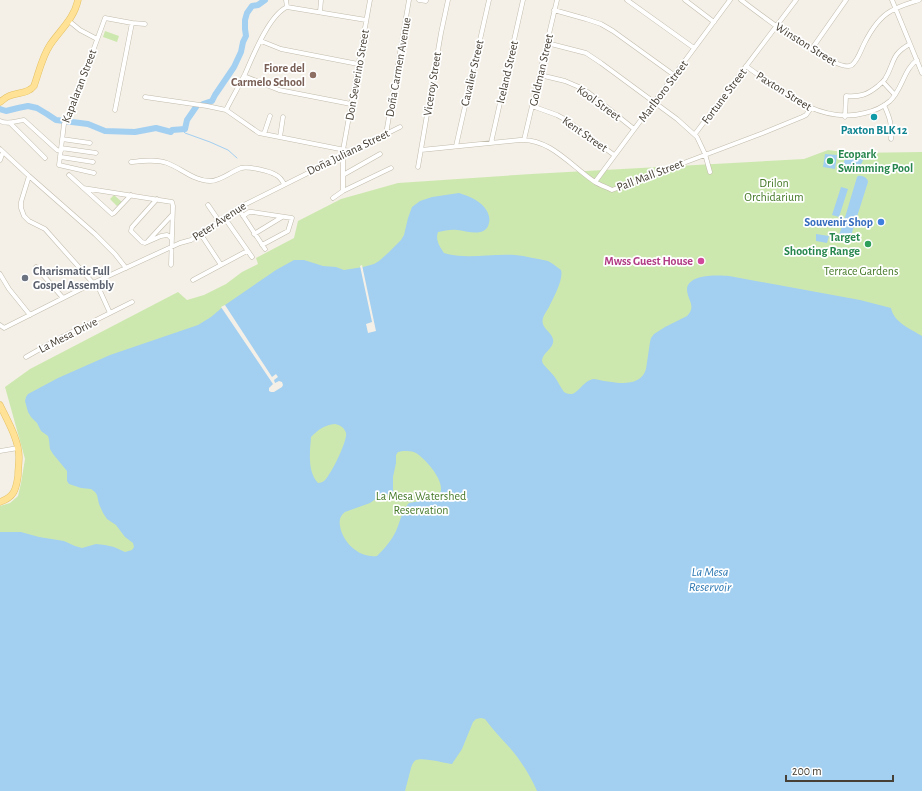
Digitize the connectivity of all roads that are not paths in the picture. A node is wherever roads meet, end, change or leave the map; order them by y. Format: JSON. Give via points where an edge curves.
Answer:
{"nodes":[{"id":1,"x":78,"y":0,"type":"edge"},
{"id":2,"x":286,"y":0,"type":"edge"},
{"id":3,"x":321,"y":0,"type":"edge"},
{"id":4,"x":370,"y":0,"type":"edge"},
{"id":5,"x":409,"y":0,"type":"edge"},
{"id":6,"x":419,"y":0,"type":"edge"},
{"id":7,"x":448,"y":0,"type":"edge"},
{"id":8,"x":489,"y":0,"type":"edge"},
{"id":9,"x":523,"y":0,"type":"edge"},
{"id":10,"x":557,"y":0,"type":"edge"},
{"id":11,"x":627,"y":0,"type":"edge"},
{"id":12,"x":685,"y":0,"type":"edge"},
{"id":13,"x":730,"y":0,"type":"edge"},
{"id":14,"x":741,"y":0,"type":"edge"},
{"id":15,"x":796,"y":0,"type":"edge"},
{"id":16,"x":846,"y":0,"type":"edge"},
{"id":17,"x":892,"y":0,"type":"edge"},
{"id":18,"x":919,"y":0,"type":"edge"},
{"id":19,"x":426,"y":1,"type":"dead end"},
{"id":20,"x":287,"y":7,"type":"junction"},
{"id":21,"x":896,"y":9,"type":"junction"},
{"id":22,"x":554,"y":10,"type":"junction"},
{"id":23,"x":320,"y":12,"type":"junction"},
{"id":24,"x":366,"y":20,"type":"junction"},
{"id":25,"x":69,"y":21,"type":"junction"},
{"id":26,"x":714,"y":22,"type":"junction"},
{"id":27,"x":132,"y":23,"type":"junction"},
{"id":28,"x":144,"y":24,"type":"dead end"},
{"id":29,"x":776,"y":26,"type":"junction"},
{"id":30,"x":97,"y":39,"type":"junction"},
{"id":31,"x":261,"y":41,"type":"junction"},
{"id":32,"x":547,"y":43,"type":"junction"},
{"id":33,"x":910,"y":44,"type":"junction"},
{"id":34,"x":694,"y":48,"type":"junction"},
{"id":35,"x":811,"y":50,"type":"junction"},
{"id":36,"x":916,"y":60,"type":"junction"},
{"id":37,"x":358,"y":64,"type":"junction"},
{"id":38,"x":746,"y":66,"type":"junction"},
{"id":39,"x":922,"y":73,"type":"edge"},
{"id":40,"x":540,"y":75,"type":"junction"},
{"id":41,"x":674,"y":75,"type":"junction"},
{"id":42,"x":244,"y":76,"type":"junction"},
{"id":43,"x":883,"y":82,"type":"junction"},
{"id":44,"x":895,"y":95,"type":"junction"},
{"id":45,"x":145,"y":97,"type":"dead end"},
{"id":46,"x":0,"y":102,"type":"edge"},
{"id":47,"x":654,"y":102,"type":"junction"},
{"id":48,"x":351,"y":104,"type":"junction"},
{"id":49,"x":884,"y":105,"type":"junction"},
{"id":50,"x":532,"y":106,"type":"junction"},
{"id":51,"x":811,"y":108,"type":"junction"},
{"id":52,"x":115,"y":110,"type":"dead end"},
{"id":53,"x":226,"y":110,"type":"junction"},
{"id":54,"x":270,"y":116,"type":"dead end"},
{"id":55,"x":283,"y":117,"type":"dead end"},
{"id":56,"x":845,"y":117,"type":"junction"},
{"id":57,"x":0,"y":120,"type":"edge"},
{"id":58,"x":10,"y":123,"type":"junction"},
{"id":59,"x":400,"y":127,"type":"dead end"},
{"id":60,"x":634,"y":129,"type":"junction"},
{"id":61,"x":264,"y":134,"type":"junction"},
{"id":62,"x":386,"y":134,"type":"junction"},
{"id":63,"x":695,"y":134,"type":"junction"},
{"id":64,"x":280,"y":137,"type":"junction"},
{"id":65,"x":62,"y":139,"type":"junction"},
{"id":66,"x":891,"y":139,"type":"dead end"},
{"id":67,"x":524,"y":140,"type":"junction"},
{"id":68,"x":90,"y":143,"type":"dead end"},
{"id":69,"x":491,"y":143,"type":"junction"},
{"id":70,"x":456,"y":146,"type":"junction"},
{"id":71,"x":334,"y":148,"type":"junction"},
{"id":72,"x":61,"y":149,"type":"junction"},
{"id":73,"x":2,"y":150,"type":"edge"},
{"id":74,"x":343,"y":150,"type":"junction"},
{"id":75,"x":421,"y":150,"type":"junction"},
{"id":76,"x":350,"y":151,"type":"junction"},
{"id":77,"x":96,"y":153,"type":"dead end"},
{"id":78,"x":380,"y":154,"type":"dead end"},
{"id":79,"x":705,"y":154,"type":"junction"},
{"id":80,"x":343,"y":155,"type":"junction"},
{"id":81,"x":614,"y":155,"type":"junction"},
{"id":82,"x":61,"y":157,"type":"junction"},
{"id":83,"x":45,"y":158,"type":"dead end"},
{"id":84,"x":338,"y":158,"type":"junction"},
{"id":85,"x":0,"y":160,"type":"edge"},
{"id":86,"x":93,"y":162,"type":"dead end"},
{"id":87,"x":131,"y":162,"type":"dead end"},
{"id":88,"x":418,"y":167,"type":"dead end"},
{"id":89,"x":391,"y":168,"type":"dead end"},
{"id":90,"x":710,"y":172,"type":"dead end"},
{"id":91,"x":94,"y":173,"type":"dead end"},
{"id":92,"x":343,"y":174,"type":"junction"},
{"id":93,"x":69,"y":175,"type":"dead end"},
{"id":94,"x":29,"y":176,"type":"junction"},
{"id":95,"x":297,"y":178,"type":"joint"},
{"id":96,"x":595,"y":182,"type":"junction"},
{"id":97,"x":284,"y":184,"type":"junction"},
{"id":98,"x":83,"y":188,"type":"junction"},
{"id":99,"x":343,"y":191,"type":"junction"},
{"id":100,"x":131,"y":195,"type":"junction"},
{"id":101,"x":333,"y":198,"type":"dead end"},
{"id":102,"x":157,"y":199,"type":"junction"},
{"id":103,"x":208,"y":205,"type":"dead end"},
{"id":104,"x":238,"y":208,"type":"junction"},
{"id":105,"x":172,"y":214,"type":"junction"},
{"id":106,"x":243,"y":216,"type":"junction"},
{"id":107,"x":224,"y":217,"type":"junction"},
{"id":108,"x":282,"y":217,"type":"junction"},
{"id":109,"x":218,"y":221,"type":"junction"},
{"id":110,"x":200,"y":233,"type":"junction"},
{"id":111,"x":254,"y":234,"type":"junction"},
{"id":112,"x":172,"y":240,"type":"junction"},
{"id":113,"x":147,"y":242,"type":"junction"},
{"id":114,"x":262,"y":245,"type":"junction"},
{"id":115,"x":172,"y":247,"type":"junction"},
{"id":116,"x":265,"y":249,"type":"dead end"},
{"id":117,"x":247,"y":250,"type":"junction"},
{"id":118,"x":252,"y":257,"type":"dead end"},
{"id":119,"x":171,"y":265,"type":"dead end"},
{"id":120,"x":221,"y":265,"type":"junction"},
{"id":121,"x":36,"y":267,"type":"dead end"},
{"id":122,"x":126,"y":268,"type":"junction"},
{"id":123,"x":0,"y":274,"type":"edge"},
{"id":124,"x":193,"y":280,"type":"dead end"},
{"id":125,"x":94,"y":283,"type":"junction"},
{"id":126,"x":63,"y":298,"type":"junction"},
{"id":127,"x":132,"y":302,"type":"dead end"},
{"id":128,"x":110,"y":313,"type":"junction"},
{"id":129,"x":30,"y":315,"type":"junction"},
{"id":130,"x":0,"y":325,"type":"edge"},
{"id":131,"x":26,"y":357,"type":"dead end"},
{"id":132,"x":0,"y":405,"type":"edge"},
{"id":133,"x":18,"y":448,"type":"junction"},
{"id":134,"x":0,"y":451,"type":"edge"},
{"id":135,"x":0,"y":502,"type":"edge"}],
"edges":[{"from":1,"to":25,"type":"main road"},
{"from":2,"to":20,"type":"street"},
{"from":3,"to":23,"type":"street"},
{"from":4,"to":24,"type":"street","name":"Don Severino Street"},
{"from":5,"to":62,"type":"street","name":"Doña Carmen Avenue"},
{"from":6,"to":19,"type":"street"},
{"from":7,"to":75,"type":"street","name":"Viceroy Street"},
{"from":8,"to":70,"type":"street","name":"Cavalier Street"},
{"from":9,"to":69,"type":"street","name":"Iceland Street"},
{"from":10,"to":22,"type":"street","name":"Goldman Street"},
{"from":11,"to":34,"type":"street"},
{"from":12,"to":26,"type":"street"},
{"from":13,"to":26,"type":"street","name":"Marlboro Street"},
{"from":14,"to":29,"type":"street","name":"Winston Street"},
{"from":15,"to":29,"type":"street","name":"Fortune Street"},
{"from":16,"to":35,"type":"street"},
{"from":17,"to":21,"type":"street"},
{"from":18,"to":21,"type":"street","name":"Winston Street"},
{"from":20,"to":23,"type":"street"},
{"from":20,"to":31,"type":"street","via":[[277,14]]},
{"from":21,"to":33,"type":"street"},
{"from":21,"to":35,"type":"street","name":"Winston Street","via":[[885,15],[873,28],[850,66],[841,65]]},
{"from":22,"to":32,"type":"street","name":"Goldman Street"},
{"from":22,"to":41,"type":"street","via":[[601,24]]},
{"from":23,"to":24,"type":"street"},
{"from":24,"to":37,"type":"street","name":"Don Severino Street"},
{"from":25,"to":30,"type":"street","name":"Kapalaran Street"},
{"from":25,"to":46,"type":"main road","via":[[49,45],[34,86],[26,92],[7,97]]},
{"from":26,"to":34,"type":"street","name":"Marlboro Street"},
{"from":27,"to":28,"type":"street"},
{"from":27,"to":30,"type":"street","via":[[105,18]]},
{"from":27,"to":52,"type":"street"},
{"from":29,"to":35,"type":"street","name":"Winston Street"},
{"from":29,"to":38,"type":"street","name":"Fortune Street"},
{"from":30,"to":65,"type":"street","name":"Kapalaran Street","via":[[65,122]]},
{"from":31,"to":37,"type":"street","via":[[281,49]]},
{"from":31,"to":42,"type":"street"},
{"from":32,"to":40,"type":"street","name":"Goldman Street"},
{"from":32,"to":47,"type":"street","via":[[586,53]]},
{"from":33,"to":36,"type":"street"},
{"from":33,"to":43,"type":"street","via":[[895,56]]},
{"from":34,"to":41,"type":"street","name":"Marlboro Street"},
{"from":36,"to":39,"type":"street"},
{"from":36,"to":44,"type":"street","name":"Paxton Street"},
{"from":37,"to":48,"type":"street","name":"Don Severino Street"},
{"from":38,"to":51,"type":"street","name":"Paxton Street"},
{"from":38,"to":63,"type":"street","name":"Fortune Street"},
{"from":40,"to":50,"type":"street","name":"Goldman Street"},
{"from":40,"to":60,"type":"street","name":"Kool Street","via":[[565,81],[589,93]]},
{"from":41,"to":47,"type":"street","name":"Marlboro Street"},
{"from":42,"to":48,"type":"street","via":[[279,90]]},
{"from":42,"to":53,"type":"street"},
{"from":43,"to":44,"type":"street"},
{"from":43,"to":56,"type":"street","via":[[864,95],[846,96]]},
{"from":44,"to":49,"type":"street","name":"Paxton Street"},
{"from":45,"to":53,"type":"street"},
{"from":47,"to":60,"type":"street","name":"Marlboro Street"},
{"from":47,"to":63,"type":"street"},
{"from":48,"to":74,"type":"street","name":"Don Severino Street"},
{"from":49,"to":56,"type":"street","name":"Paxton Street","via":[[867,113]]},
{"from":49,"to":66,"type":"street","via":[[890,119]]},
{"from":50,"to":67,"type":"street","name":"Goldman Street"},
{"from":50,"to":81,"type":"street","name":"Kent Street","via":[[568,121]]},
{"from":51,"to":56,"type":"street","name":"Paxton Street"},
{"from":51,"to":79,"type":"street","name":"Pall Mall Street","via":[[802,117]]},
{"from":53,"to":61,"type":"street"},
{"from":54,"to":61,"type":"street"},
{"from":55,"to":64,"type":"street"},
{"from":57,"to":58,"type":"street"},
{"from":58,"to":72,"type":"street","via":[[24,120],[57,150]]},
{"from":58,"to":83,"type":"street"},
{"from":59,"to":62,"type":"street","name":"Doña Juliana Street"},
{"from":60,"to":81,"type":"street","name":"Marlboro Street"},
{"from":61,"to":64,"type":"street"},
{"from":62,"to":76,"type":"street","name":"Doña Juliana Street"},
{"from":63,"to":79,"type":"street"},
{"from":64,"to":71,"type":"street"},
{"from":65,"to":68,"type":"street"},
{"from":65,"to":72,"type":"street","name":"Kapalaran Street"},
{"from":67,"to":69,"type":"street","name":"Pall Mall Street"},
{"from":67,"to":96,"type":"street","name":"Pall Mall Street","via":[[547,147],[559,154]]},
{"from":69,"to":70,"type":"street","name":"Pall Mall Street"},
{"from":70,"to":75,"type":"street","name":"Pall Mall Street"},
{"from":71,"to":74,"type":"street"},
{"from":71,"to":84,"type":"street","via":[[339,152]]},
{"from":72,"to":77,"type":"street"},
{"from":72,"to":82,"type":"street","name":"Kapalaran Street"},
{"from":73,"to":85,"type":"street"},
{"from":73,"to":94,"type":"street"},
{"from":74,"to":76,"type":"street"},
{"from":75,"to":88,"type":"street","name":"Viceroy Street"},
{"from":76,"to":80,"type":"street","name":"Doña Juliana Street"},
{"from":78,"to":92,"type":"street"},
{"from":79,"to":90,"type":"street"},
{"from":79,"to":96,"type":"street","name":"Pall Mall Street","via":[[612,190]]},
{"from":80,"to":84,"type":"street","name":"Doña Juliana Street"},
{"from":80,"to":92,"type":"street"},
{"from":81,"to":96,"type":"street","name":"Marlboro Street"},
{"from":82,"to":86,"type":"street"},
{"from":82,"to":91,"type":"street","name":"Kapalaran Street","via":[[58,164],[60,166]]},
{"from":84,"to":95,"type":"street","name":"Doña Juliana Street"},
{"from":87,"to":97,"type":"street","via":[[165,163],[211,181],[245,167],[272,172],[282,179]]},
{"from":89,"to":99,"type":"street"},
{"from":92,"to":99,"type":"street"},
{"from":93,"to":98,"type":"street"},
{"from":94,"to":122,"type":"street","via":[[106,244]]},
{"from":94,"to":125,"type":"street","name":"La Mesa Drive","via":[[21,202],[25,219],[45,229]]},
{"from":95,"to":97,"type":"street","name":"Peter Avenue"},
{"from":97,"to":104,"type":"street","name":"Peter Avenue"},
{"from":98,"to":100,"type":"street"},
{"from":98,"to":100,"type":"street","via":[[112,214]]},
{"from":99,"to":101,"type":"street"},
{"from":100,"to":102,"type":"street"},
{"from":102,"to":105,"type":"street","via":[[172,202]]},
{"from":102,"to":113,"type":"street","via":[[131,228],[131,232],[142,242]]},
{"from":103,"to":109,"type":"street"},
{"from":104,"to":106,"type":"street"},
{"from":104,"to":107,"type":"street","name":"Peter Avenue"},
{"from":105,"to":112,"type":"street"},
{"from":105,"to":113,"type":"street"},
{"from":106,"to":108,"type":"street","via":[[252,212]]},
{"from":106,"to":111,"type":"street"},
{"from":107,"to":109,"type":"street","name":"Peter Avenue"},
{"from":107,"to":117,"type":"street"},
{"from":108,"to":111,"type":"street"},
{"from":108,"to":114,"type":"street","via":[[292,218],[288,231]]},
{"from":109,"to":110,"type":"street","name":"Peter Avenue"},
{"from":110,"to":115,"type":"street","name":"Peter Avenue"},
{"from":110,"to":120,"type":"street"},
{"from":111,"to":114,"type":"street"},
{"from":112,"to":113,"type":"street","via":[[167,235]]},
{"from":112,"to":115,"type":"street"},
{"from":114,"to":116,"type":"street"},
{"from":115,"to":119,"type":"street"},
{"from":115,"to":122,"type":"street","name":"Peter Avenue"},
{"from":117,"to":118,"type":"street"},
{"from":117,"to":120,"type":"street"},
{"from":120,"to":124,"type":"street"},
{"from":121,"to":126,"type":"street"},
{"from":122,"to":125,"type":"street","name":"Peter Avenue"},
{"from":123,"to":129,"type":"street","via":[[9,290]]},
{"from":125,"to":126,"type":"street","name":"Peter Avenue"},
{"from":125,"to":128,"type":"street","name":"La Mesa Drive"},
{"from":126,"to":129,"type":"street","name":"Peter Avenue"},
{"from":127,"to":128,"type":"street","name":"La Mesa Drive"},
{"from":128,"to":131,"type":"street","name":"La Mesa Drive"},
{"from":129,"to":130,"type":"street","name":"Peter Avenue","via":[[4,328]]},
{"from":132,"to":133,"type":"main road"},
{"from":133,"to":134,"type":"street"},
{"from":133,"to":135,"type":"main road","via":[[15,489],[10,497]]}]}
